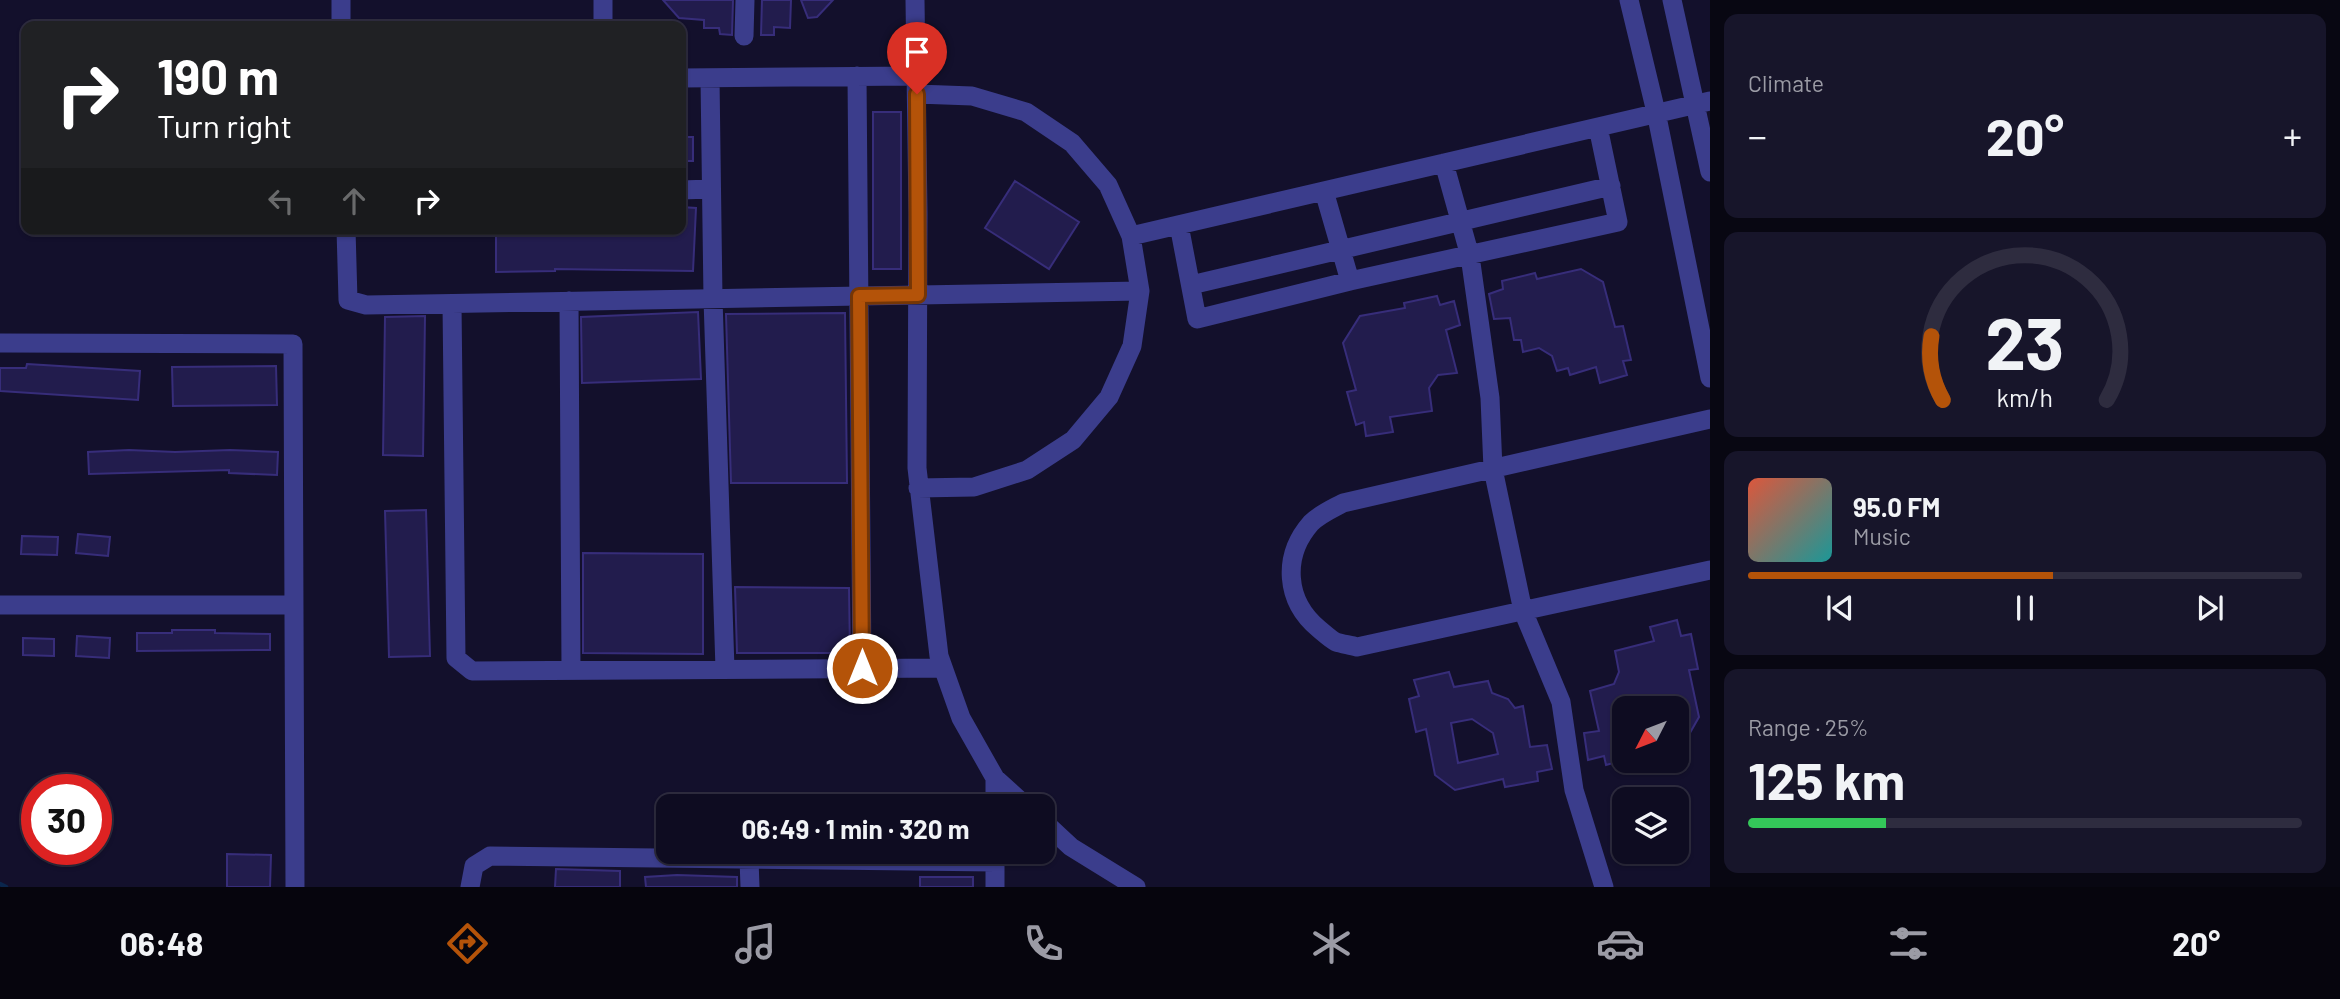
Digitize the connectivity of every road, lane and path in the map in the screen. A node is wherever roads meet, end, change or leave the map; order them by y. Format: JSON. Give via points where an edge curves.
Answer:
{"nodes":[{"id":1,"x":341,"y":0,"type":"edge"},
{"id":2,"x":603,"y":0,"type":"edge"},
{"id":3,"x":745,"y":0,"type":"edge"},
{"id":4,"x":915,"y":0,"type":"edge"},
{"id":5,"x":1629,"y":0,"type":"edge"},
{"id":6,"x":1672,"y":0,"type":"edge"},
{"id":7,"x":341,"y":21,"type":"edge"},
{"id":8,"x":603,"y":21,"type":"edge"},
{"id":9,"x":744,"y":36,"type":"dead end"},
{"id":10,"x":858,"y":76,"type":"junction"},
{"id":11,"x":686,"y":78,"type":"edge"},
{"id":12,"x":710,"y":78,"type":"junction"},
{"id":13,"x":916,"y":85,"type":"junction"},
{"id":14,"x":1702,"y":103,"type":"edge"},
{"id":15,"x":1656,"y":112,"type":"junction"},
{"id":16,"x":1598,"y":127,"type":"junction"},
{"id":17,"x":1444,"y":163,"type":"junction"},
{"id":18,"x":1710,"y":172,"type":"edge"},
{"id":19,"x":1611,"y":186,"type":"junction"},
{"id":20,"x":711,"y":189,"type":"junction"},
{"id":21,"x":686,"y":190,"type":"edge"},
{"id":22,"x":1324,"y":191,"type":"junction"},
{"id":23,"x":1461,"y":222,"type":"junction"},
{"id":24,"x":1179,"y":225,"type":"junction"},
{"id":25,"x":346,"y":235,"type":"edge"},
{"id":26,"x":1132,"y":236,"type":"junction"},
{"id":27,"x":1341,"y":250,"type":"junction"},
{"id":28,"x":1470,"y":256,"type":"junction"},
{"id":29,"x":1349,"y":281,"type":"junction"},
{"id":30,"x":1191,"y":285,"type":"junction"},
{"id":31,"x":1140,"y":291,"type":"junction"},
{"id":32,"x":918,"y":295,"type":"junction"},
{"id":33,"x":859,"y":296,"type":"junction"},
{"id":34,"x":713,"y":299,"type":"junction"},
{"id":35,"x":569,"y":301,"type":"junction"},
{"id":36,"x":452,"y":304,"type":"junction"},
{"id":37,"x":0,"y":343,"type":"edge"},
{"id":38,"x":1710,"y":378,"type":"edge"},
{"id":39,"x":1710,"y":419,"type":"edge"},
{"id":40,"x":1493,"y":469,"type":"junction"},
{"id":41,"x":918,"y":488,"type":"junction"},
{"id":42,"x":1710,"y":570,"type":"edge"},
{"id":43,"x":0,"y":605,"type":"edge"},
{"id":44,"x":294,"y":605,"type":"junction"},
{"id":45,"x":1523,"y":611,"type":"junction"},
{"id":46,"x":862,"y":668,"type":"junction"},
{"id":47,"x":943,"y":668,"type":"junction"},
{"id":48,"x":725,"y":669,"type":"junction"},
{"id":49,"x":570,"y":670,"type":"junction"},
{"id":50,"x":995,"y":778,"type":"junction"},
{"id":51,"x":995,"y":794,"type":"edge"},
{"id":52,"x":1013,"y":794,"type":"edge"},
{"id":53,"x":1055,"y":832,"type":"edge"},
{"id":54,"x":656,"y":858,"type":"edge"},
{"id":55,"x":749,"y":864,"type":"edge"},
{"id":56,"x":995,"y":864,"type":"edge"},
{"id":57,"x":295,"y":887,"type":"edge"},
{"id":58,"x":470,"y":887,"type":"edge"},
{"id":59,"x":750,"y":887,"type":"edge"},
{"id":60,"x":995,"y":887,"type":"edge"},
{"id":61,"x":1136,"y":887,"type":"edge"},
{"id":62,"x":1604,"y":887,"type":"edge"}],
"edges":[{"from":1,"to":7,"type":"street"},
{"from":2,"to":8,"type":"street"},
{"from":3,"to":9,"type":"street"},
{"from":4,"to":13,"type":"street"},
{"from":5,"to":15,"type":"street"},
{"from":6,"to":14,"type":"street"},
{"from":10,"to":12,"type":"street"},
{"from":10,"to":13,"type":"street"},
{"from":10,"to":33,"type":"street"},
{"from":11,"to":12,"type":"street"},
{"from":12,"to":20,"type":"street"},
{"from":13,"to":26,"type":"street","via":[[1026,112],[1072,143],[1108,185]]},
{"from":13,"to":32,"type":"street"},
{"from":14,"to":15,"type":"street"},
{"from":14,"to":18,"type":"street"},
{"from":15,"to":16,"type":"street"},
{"from":15,"to":38,"type":"street"},
{"from":16,"to":17,"type":"street"},
{"from":16,"to":19,"type":"street"},
{"from":17,"to":22,"type":"street"},
{"from":17,"to":23,"type":"street"},
{"from":19,"to":23,"type":"street"},
{"from":19,"to":28,"type":"street","via":[[1618,222]]},
{"from":20,"to":21,"type":"street"},
{"from":20,"to":34,"type":"street"},
{"from":22,"to":24,"type":"street"},
{"from":22,"to":27,"type":"street"},
{"from":23,"to":27,"type":"street"},
{"from":23,"to":28,"type":"street"},
{"from":24,"to":26,"type":"street"},
{"from":24,"to":30,"type":"street"},
{"from":25,"to":36,"type":"street","via":[[348,300],[366,305]]},
{"from":26,"to":31,"type":"street"},
{"from":27,"to":29,"type":"street"},
{"from":27,"to":30,"type":"street"},
{"from":28,"to":29,"type":"street"},
{"from":28,"to":40,"type":"street","via":[[1490,398]]},
{"from":29,"to":30,"type":"street","via":[[1198,319]]},
{"from":31,"to":32,"type":"street"},
{"from":31,"to":41,"type":"street","via":[[1132,346],[1121,372],[1109,397],[1073,440],[1027,470],[974,487]]},
{"from":32,"to":33,"type":"street"},
{"from":32,"to":41,"type":"street"},
{"from":33,"to":34,"type":"street"},
{"from":33,"to":46,"type":"street"},
{"from":34,"to":35,"type":"street"},
{"from":34,"to":48,"type":"street"},
{"from":35,"to":36,"type":"street"},
{"from":35,"to":49,"type":"street"},
{"from":36,"to":49,"type":"street","via":[[456,658],[472,671]]},
{"from":37,"to":44,"type":"street","via":[[293,344]]},
{"from":39,"to":40,"type":"street"},
{"from":40,"to":45,"type":"street"},
{"from":40,"to":45,"type":"street","via":[[1343,503],[1321,514],[1296,546],[1290,575],[1296,603],[1312,623],[1334,641],[1357,647]]},
{"from":41,"to":47,"type":"street"},
{"from":42,"to":45,"type":"street"},
{"from":43,"to":44,"type":"street"},
{"from":44,"to":57,"type":"street"},
{"from":45,"to":62,"type":"street","via":[[1561,702],[1574,790]]},
{"from":46,"to":47,"type":"street"},
{"from":46,"to":48,"type":"street"},
{"from":47,"to":50,"type":"street","via":[[961,718]]},
{"from":48,"to":49,"type":"street"},
{"from":50,"to":51,"type":"street"},
{"from":50,"to":52,"type":"street"},
{"from":53,"to":61,"type":"street"},
{"from":54,"to":58,"type":"street","via":[[490,856],[474,866]]},
{"from":55,"to":59,"type":"street"},
{"from":56,"to":60,"type":"street"}]}
